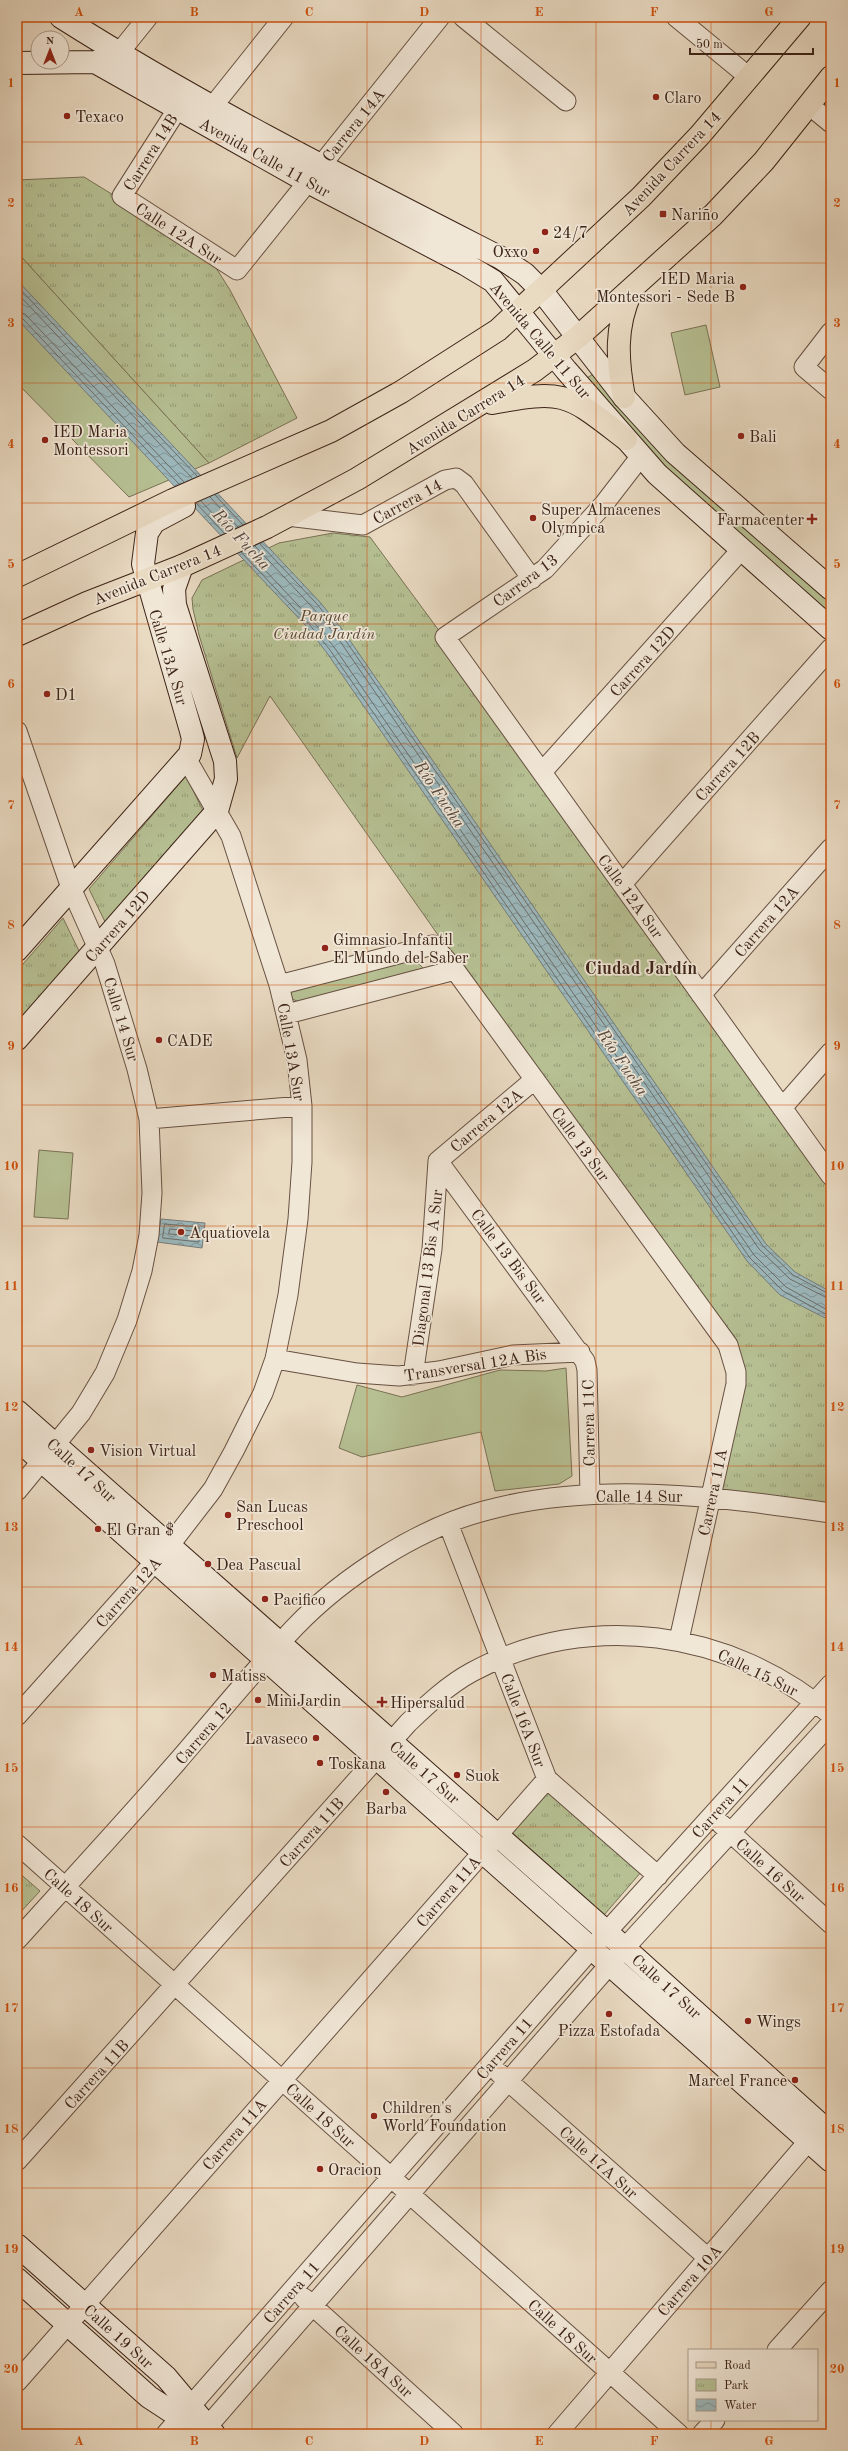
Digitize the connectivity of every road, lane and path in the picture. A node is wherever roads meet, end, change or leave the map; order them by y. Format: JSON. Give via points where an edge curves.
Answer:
{"nodes":[{"id":1,"x":61,"y":17,"type":"edge"},
{"id":2,"x":148,"y":17,"type":"edge"},
{"id":3,"x":284,"y":17,"type":"edge"},
{"id":4,"x":440,"y":17,"type":"edge"},
{"id":5,"x":463,"y":17,"type":"edge"},
{"id":6,"x":676,"y":17,"type":"edge"},
{"id":7,"x":800,"y":17,"type":"edge"},
{"id":8,"x":119,"y":53,"type":"junction"},
{"id":9,"x":96,"y":62,"type":"junction"},
{"id":10,"x":17,"y":63,"type":"edge"},
{"id":11,"x":749,"y":77,"type":"junction"},
{"id":12,"x":831,"y":77,"type":"edge"},
{"id":13,"x":566,"y":101,"type":"dead end"},
{"id":14,"x":809,"y":105,"type":"junction"},
{"id":15,"x":213,"y":106,"type":"junction"},
{"id":16,"x":178,"y":108,"type":"junction"},
{"id":17,"x":831,"y":123,"type":"edge"},
{"id":18,"x":314,"y":174,"type":"junction"},
{"id":19,"x":122,"y":196,"type":"joint"},
{"id":20,"x":237,"y":270,"type":"joint"},
{"id":21,"x":541,"y":290,"type":"junction"},
{"id":22,"x":632,"y":290,"type":"junction"},
{"id":23,"x":519,"y":311,"type":"junction"},
{"id":24,"x":831,"y":332,"type":"edge"},
{"id":25,"x":578,"y":337,"type":"junction"},
{"id":26,"x":555,"y":356,"type":"junction"},
{"id":27,"x":831,"y":390,"type":"edge"},
{"id":28,"x":624,"y":397,"type":"junction"},
{"id":29,"x":481,"y":405,"type":"junction"},
{"id":30,"x":626,"y":439,"type":"junction"},
{"id":31,"x":641,"y":456,"type":"junction"},
{"id":32,"x":175,"y":505,"type":"junction"},
{"id":33,"x":287,"y":516,"type":"junction"},
{"id":34,"x":741,"y":550,"type":"junction"},
{"id":35,"x":182,"y":566,"type":"junction"},
{"id":36,"x":17,"y":576,"type":"edge"},
{"id":37,"x":532,"y":579,"type":"junction"},
{"id":38,"x":146,"y":581,"type":"junction"},
{"id":39,"x":829,"y":583,"type":"edge"},
{"id":40,"x":831,"y":629,"type":"edge"},
{"id":41,"x":17,"y":635,"type":"edge"},
{"id":42,"x":446,"y":637,"type":"joint"},
{"id":43,"x":831,"y":648,"type":"edge"},
{"id":44,"x":18,"y":738,"type":"edge"},
{"id":45,"x":186,"y":758,"type":"junction"},
{"id":46,"x":542,"y":772,"type":"junction"},
{"id":47,"x":217,"y":812,"type":"junction"},
{"id":48,"x":831,"y":848,"type":"edge"},
{"id":49,"x":622,"y":884,"type":"junction"},
{"id":50,"x":72,"y":888,"type":"junction"},
{"id":51,"x":99,"y":948,"type":"junction"},
{"id":52,"x":17,"y":950,"type":"edge"},
{"id":53,"x":455,"y":970,"type":"junction"},
{"id":54,"x":279,"y":985,"type":"junction"},
{"id":55,"x":701,"y":994,"type":"junction"},
{"id":56,"x":287,"y":1014,"type":"junction"},
{"id":57,"x":17,"y":1039,"type":"edge"},
{"id":58,"x":831,"y":1052,"type":"edge"},
{"id":59,"x":534,"y":1080,"type":"junction"},
{"id":60,"x":302,"y":1106,"type":"junction"},
{"id":61,"x":782,"y":1108,"type":"junction"},
{"id":62,"x":150,"y":1119,"type":"junction"},
{"id":63,"x":438,"y":1160,"type":"junction"},
{"id":64,"x":831,"y":1176,"type":"edge"},
{"id":65,"x":728,"y":1345,"type":"joint"},
{"id":66,"x":580,"y":1352,"type":"junction"},
{"id":67,"x":276,"y":1355,"type":"junction"},
{"id":68,"x":413,"y":1375,"type":"junction"},
{"id":69,"x":17,"y":1411,"type":"edge"},
{"id":70,"x":17,"y":1439,"type":"edge"},
{"id":71,"x":48,"y":1454,"type":"junction"},
{"id":72,"x":17,"y":1491,"type":"edge"},
{"id":73,"x":590,"y":1495,"type":"junction"},
{"id":74,"x":711,"y":1497,"type":"junction"},
{"id":75,"x":831,"y":1513,"type":"edge"},
{"id":76,"x":448,"y":1523,"type":"junction"},
{"id":77,"x":162,"y":1554,"type":"junction"},
{"id":78,"x":679,"y":1640,"type":"junction"},
{"id":79,"x":273,"y":1652,"type":"junction"},
{"id":80,"x":501,"y":1658,"type":"junction"},
{"id":81,"x":831,"y":1684,"type":"edge"},
{"id":82,"x":815,"y":1702,"type":"junction"},
{"id":83,"x":831,"y":1715,"type":"edge"},
{"id":84,"x":17,"y":1716,"type":"edge"},
{"id":85,"x":831,"y":1723,"type":"edge"},
{"id":86,"x":384,"y":1750,"type":"junction"},
{"id":87,"x":547,"y":1779,"type":"junction"},
{"id":88,"x":712,"y":1816,"type":"junction"},
{"id":89,"x":730,"y":1833,"type":"junction"},
{"id":90,"x":497,"y":1835,"type":"junction"},
{"id":91,"x":17,"y":1844,"type":"edge"},
{"id":92,"x":483,"y":1852,"type":"junction"},
{"id":93,"x":658,"y":1876,"type":"junction"},
{"id":94,"x":65,"y":1887,"type":"junction"},
{"id":95,"x":831,"y":1924,"type":"edge"},
{"id":96,"x":607,"y":1932,"type":"junction"},
{"id":97,"x":17,"y":1940,"type":"edge"},
{"id":98,"x":592,"y":1948,"type":"junction"},
{"id":99,"x":625,"y":1948,"type":"junction"},
{"id":100,"x":610,"y":1964,"type":"junction"},
{"id":101,"x":175,"y":1985,"type":"junction"},
{"id":102,"x":490,"y":2065,"type":"junction"},
{"id":103,"x":282,"y":2080,"type":"junction"},
{"id":104,"x":508,"y":2081,"type":"junction"},
{"id":105,"x":821,"y":2134,"type":"edge"},
{"id":106,"x":17,"y":2161,"type":"edge"},
{"id":107,"x":831,"y":2162,"type":"edge"},
{"id":108,"x":391,"y":2178,"type":"junction"},
{"id":109,"x":410,"y":2194,"type":"junction"},
{"id":110,"x":17,"y":2245,"type":"edge"},
{"id":111,"x":708,"y":2258,"type":"junction"},
{"id":112,"x":17,"y":2279,"type":"edge"},
{"id":113,"x":294,"y":2289,"type":"junction"},
{"id":114,"x":831,"y":2290,"type":"edge"},
{"id":115,"x":85,"y":2305,"type":"junction"},
{"id":116,"x":313,"y":2306,"type":"junction"},
{"id":117,"x":67,"y":2324,"type":"junction"},
{"id":118,"x":778,"y":2349,"type":"edge"},
{"id":119,"x":610,"y":2372,"type":"junction"},
{"id":120,"x":17,"y":2382,"type":"edge"},
{"id":121,"x":185,"y":2412,"type":"junction"},
{"id":122,"x":714,"y":2421,"type":"edge"},
{"id":123,"x":206,"y":2432,"type":"edge"},
{"id":124,"x":166,"y":2434,"type":"edge"},
{"id":125,"x":454,"y":2434,"type":"edge"},
{"id":126,"x":557,"y":2434,"type":"edge"},
{"id":127,"x":679,"y":2434,"type":"edge"},
{"id":128,"x":702,"y":2434,"type":"edge"}],
"edges":[{"from":1,"to":8,"type":"street","name":"Avenida Calle 11 Sur"},
{"from":2,"to":8,"type":"street"},
{"from":3,"to":15,"type":"street"},
{"from":4,"to":18,"type":"street","name":"Carrera 14A"},
{"from":5,"to":13,"type":"street"},
{"from":6,"to":11,"type":"street"},
{"from":7,"to":11,"type":"main road","name":"Avenida Carrera 14"},
{"from":8,"to":9,"type":"street"},
{"from":8,"to":15,"type":"street","name":"Avenida Calle 11 Sur"},
{"from":9,"to":10,"type":"street"},
{"from":9,"to":16,"type":"street","name":"Avenida Calle 11 Sur"},
{"from":11,"to":21,"type":"main road","name":"Avenida Carrera 14","via":[[700,135],[641,197]]},
{"from":12,"to":14,"type":"main road","name":"Avenida Carrera 14"},
{"from":14,"to":17,"type":"street"},
{"from":14,"to":22,"type":"main road","name":"Avenida Carrera 14","via":[[740,188]]},
{"from":15,"to":18,"type":"street","name":"Avenida Calle 11 Sur"},
{"from":16,"to":18,"type":"street","name":"Avenida Calle 11 Sur"},
{"from":16,"to":19,"type":"street","name":"Carrera 14B"},
{"from":18,"to":20,"type":"street","name":"Carrera 14A"},
{"from":18,"to":21,"type":"street","name":"Avenida Calle 11 Sur","via":[[501,258],[525,274]]},
{"from":18,"to":23,"type":"street","name":"Avenida Calle 11 Sur","via":[[484,274]]},
{"from":19,"to":20,"type":"street","name":"Calle 12A Sur"},
{"from":21,"to":23,"type":"main road","name":"Avenida Carrera 14"},
{"from":21,"to":25,"type":"street","name":"Avenida Calle 11 Sur"},
{"from":22,"to":25,"type":"main road","name":"Avenida Carrera 14"},
{"from":22,"to":28,"type":"main road","via":[[622,314],[618,346],[618,364]]},
{"from":23,"to":26,"type":"street","name":"Avenida Calle 11 Sur"},
{"from":23,"to":32,"type":"main road","name":"Avenida Carrera 14","via":[[474,348],[401,392],[331,431]]},
{"from":24,"to":27,"type":"street","via":[[804,366]]},
{"from":25,"to":26,"type":"main road","name":"Avenida Carrera 14"},
{"from":25,"to":28,"type":"street","name":"Avenida Calle 11 Sur"},
{"from":26,"to":29,"type":"main road","name":"Avenida Carrera 14"},
{"from":26,"to":30,"type":"street","name":"Avenida Calle 11 Sur"},
{"from":28,"to":39,"type":"street","name":"Avenida Calle 11 Sur","via":[[690,468]]},
{"from":29,"to":30,"type":"main road","via":[[534,395],[557,395],[579,403]]},
{"from":29,"to":33,"type":"main road","name":"Avenida Carrera 14","via":[[357,479]]},
{"from":30,"to":31,"type":"street","name":"Avenida Calle 11 Sur"},
{"from":31,"to":34,"type":"street","name":"Avenida Calle 11 Sur","via":[[682,498]]},
{"from":31,"to":37,"type":"street","name":"Carrera 13","via":[[604,504],[560,554]]},
{"from":32,"to":36,"type":"main road","name":"Avenida Carrera 14"},
{"from":32,"to":38,"type":"street","name":"Calle 13A Sur","via":[[154,522],[147,533],[143,564]]},
{"from":33,"to":35,"type":"main road","name":"Avenida Carrera 14"},
{"from":33,"to":37,"type":"street","name":"Carrera 14","via":[[363,525],[445,480],[456,478],[464,484]]},
{"from":34,"to":40,"type":"street","name":"Avenida Calle 11 Sur"},
{"from":34,"to":46,"type":"street","name":"Carrera 12D"},
{"from":35,"to":38,"type":"main road","name":"Avenida Carrera 14"},
{"from":35,"to":47,"type":"street","name":"Calle 13A Sur","via":[[174,589],[175,605],[225,762],[226,779]]},
{"from":37,"to":42,"type":"street","name":"Carrera 13"},
{"from":38,"to":41,"type":"main road","name":"Avenida Carrera 14","via":[[87,603]]},
{"from":38,"to":45,"type":"street","name":"Calle 13A Sur","via":[[191,731],[192,747]]},
{"from":42,"to":46,"type":"street","name":"Calle 12A Sur"},
{"from":43,"to":49,"type":"street","name":"Carrera 12B"},
{"from":44,"to":50,"type":"street","name":"Calle 14 Sur"},
{"from":45,"to":47,"type":"street","name":"Calle 13A Sur"},
{"from":45,"to":50,"type":"street"},
{"from":46,"to":49,"type":"street","name":"Calle 12A Sur"},
{"from":47,"to":51,"type":"street","name":"Carrera 12D"},
{"from":47,"to":54,"type":"street","name":"Calle 13A Sur","via":[[231,836]]},
{"from":48,"to":55,"type":"street","name":"Carrera 12A"},
{"from":49,"to":55,"type":"street","name":"Calle 12A Sur"},
{"from":50,"to":51,"type":"street","name":"Calle 14 Sur"},
{"from":50,"to":52,"type":"street"},
{"from":51,"to":57,"type":"street","name":"Carrera 12D"},
{"from":51,"to":62,"type":"street","name":"Calle 14 Sur"},
{"from":53,"to":54,"type":"street","name":"Calle 13 Sur","via":[[433,945]]},
{"from":53,"to":56,"type":"street"},
{"from":53,"to":59,"type":"street","name":"Calle 13 Sur"},
{"from":54,"to":56,"type":"street","name":"Calle 13A Sur"},
{"from":55,"to":61,"type":"street","name":"Calle 12A Sur"},
{"from":56,"to":60,"type":"street","name":"Calle 13A Sur","via":[[297,1060]]},
{"from":58,"to":61,"type":"street"},
{"from":59,"to":63,"type":"street","name":"Carrera 12A"},
{"from":59,"to":65,"type":"street","name":"Calle 13 Sur"},
{"from":60,"to":62,"type":"street"},
{"from":60,"to":67,"type":"street","name":"Calle 13A Sur","via":[[298,1219],[288,1295]]},
{"from":61,"to":64,"type":"street","name":"Calle 12A Sur"},
{"from":62,"to":71,"type":"street","name":"Calle 14 Sur","via":[[152,1193],[149,1235],[127,1320],[108,1367],[92,1396]]},
{"from":63,"to":66,"type":"street","name":"Calle 13 Bis Sur"},
{"from":63,"to":68,"type":"street","name":"Diagonal 13 Bis A Sur","via":[[432,1249]]},
{"from":65,"to":74,"type":"street","name":"Carrera 11A","via":[[735,1366],[736,1384]]},
{"from":66,"to":68,"type":"street","name":"Transversal 12A Bis","via":[[513,1355]]},
{"from":66,"to":73,"type":"street","name":"Carrera 11C","via":[[587,1370]]},
{"from":67,"to":68,"type":"street","name":"Transversal 12A Bis","via":[[380,1376]]},
{"from":67,"to":77,"type":"street","name":"Carrera 12A","via":[[263,1393],[213,1489]]},
{"from":69,"to":71,"type":"street","name":"Calle 17 Sur"},
{"from":70,"to":71,"type":"street","name":"Calle 17 Sur"},
{"from":71,"to":72,"type":"street"},
{"from":71,"to":77,"type":"street","name":"Calle 17 Sur"},
{"from":73,"to":74,"type":"street","name":"Calle 14 Sur"},
{"from":73,"to":76,"type":"street","name":"Calle 14 Sur","via":[[531,1501],[484,1511]]},
{"from":74,"to":75,"type":"street","name":"Calle 14 Sur"},
{"from":74,"to":78,"type":"street","name":"Carrera 11A"},
{"from":76,"to":79,"type":"street","name":"Carrera 12","via":[[402,1546],[357,1574],[315,1608]]},
{"from":76,"to":80,"type":"street","name":"Calle 16A Sur"},
{"from":77,"to":79,"type":"street","name":"Calle 17 Sur"},
{"from":77,"to":84,"type":"street","name":"Carrera 12A"},
{"from":78,"to":80,"type":"street","name":"Carrera 11B","via":[[634,1635],[591,1637],[559,1641]]},
{"from":78,"to":82,"type":"street","name":"Calle 15 Sur","via":[[742,1660],[778,1678]]},
{"from":79,"to":86,"type":"street","name":"Calle 17 Sur"},
{"from":79,"to":94,"type":"street","name":"Carrera 12"},
{"from":80,"to":86,"type":"street","name":"Carrera 11B","via":[[471,1673],[437,1696]]},
{"from":80,"to":87,"type":"street","name":"Calle 16A Sur"},
{"from":81,"to":82,"type":"street","name":"Carrera 11"},
{"from":82,"to":83,"type":"street","name":"Calle 15 Sur"},
{"from":82,"to":88,"type":"street","name":"Carrera 11"},
{"from":85,"to":89,"type":"street","name":"Carrera 11"},
{"from":86,"to":90,"type":"street","name":"Calle 17 Sur"},
{"from":86,"to":92,"type":"street","name":"Calle 17 Sur"},
{"from":86,"to":101,"type":"street","name":"Carrera 11B"},
{"from":87,"to":90,"type":"street","name":"Carrera 11A"},
{"from":87,"to":93,"type":"street","name":"Calle 16A Sur"},
{"from":88,"to":89,"type":"street","name":"Calle 16 Sur"},
{"from":88,"to":93,"type":"street","name":"Carrera 11"},
{"from":89,"to":95,"type":"street","name":"Calle 16 Sur"},
{"from":89,"to":99,"type":"street","name":"Carrera 11"},
{"from":90,"to":92,"type":"street","name":"Carrera 11A"},
{"from":90,"to":96,"type":"street","name":"Calle 17 Sur"},
{"from":91,"to":94,"type":"street","name":"Calle 18 Sur"},
{"from":92,"to":98,"type":"street","name":"Calle 17 Sur"},
{"from":92,"to":103,"type":"street","name":"Carrera 11A"},
{"from":93,"to":96,"type":"street","name":"Carrera 11"},
{"from":94,"to":97,"type":"street","name":"Carrera 12"},
{"from":94,"to":101,"type":"street","name":"Calle 18 Sur"},
{"from":96,"to":98,"type":"street","name":"Carrera 11"},
{"from":96,"to":99,"type":"street","name":"Calle 17 Sur"},
{"from":98,"to":100,"type":"street","name":"Calle 17 Sur"},
{"from":98,"to":102,"type":"street","name":"Carrera 11"},
{"from":99,"to":100,"type":"street","name":"Carrera 11"},
{"from":99,"to":105,"type":"street","name":"Calle 17 Sur"},
{"from":100,"to":104,"type":"street","name":"Carrera 11"},
{"from":100,"to":105,"type":"street","name":"Calle 17 Sur"},
{"from":101,"to":103,"type":"street","name":"Calle 18 Sur"},
{"from":101,"to":106,"type":"street","name":"Carrera 11B"},
{"from":102,"to":104,"type":"street","name":"Calle 17A Sur"},
{"from":102,"to":108,"type":"street","name":"Carrera 11"},
{"from":103,"to":108,"type":"street","name":"Calle 18 Sur"},
{"from":103,"to":115,"type":"street","name":"Carrera 11A"},
{"from":104,"to":109,"type":"street","name":"Carrera 11"},
{"from":104,"to":111,"type":"street","name":"Calle 17A Sur"},
{"from":105,"to":107,"type":"street","name":"Calle 17 Sur"},
{"from":105,"to":111,"type":"street","name":"Carrera 10A"},
{"from":108,"to":109,"type":"street","name":"Calle 18 Sur"},
{"from":108,"to":113,"type":"street","name":"Carrera 11"},
{"from":109,"to":116,"type":"street","name":"Carrera 11"},
{"from":109,"to":119,"type":"street","name":"Calle 18 Sur"},
{"from":110,"to":115,"type":"street","name":"Calle 19 Sur"},
{"from":111,"to":119,"type":"street","name":"Carrera 10A"},
{"from":112,"to":117,"type":"street","name":"Calle 19 Sur"},
{"from":113,"to":116,"type":"street","name":"Calle 18A Sur"},
{"from":113,"to":121,"type":"street","name":"Carrera 11"},
{"from":114,"to":118,"type":"street"},
{"from":115,"to":117,"type":"street","name":"Carrera 11A"},
{"from":115,"to":121,"type":"street","name":"Calle 19 Sur","via":[[166,2378]]},
{"from":116,"to":123,"type":"street","name":"Carrera 11"},
{"from":116,"to":125,"type":"street","name":"Calle 18A Sur"},
{"from":117,"to":120,"type":"street","name":"Carrera 11A"},
{"from":117,"to":121,"type":"street","name":"Calle 19 Sur","via":[[149,2397]]},
{"from":119,"to":126,"type":"street","name":"Carrera 10A"},
{"from":119,"to":127,"type":"street","name":"Calle 18 Sur"},
{"from":121,"to":123,"type":"street","name":"Calle 19 Sur"},
{"from":121,"to":124,"type":"street","name":"Carrera 11"},
{"from":122,"to":128,"type":"street"}]}
